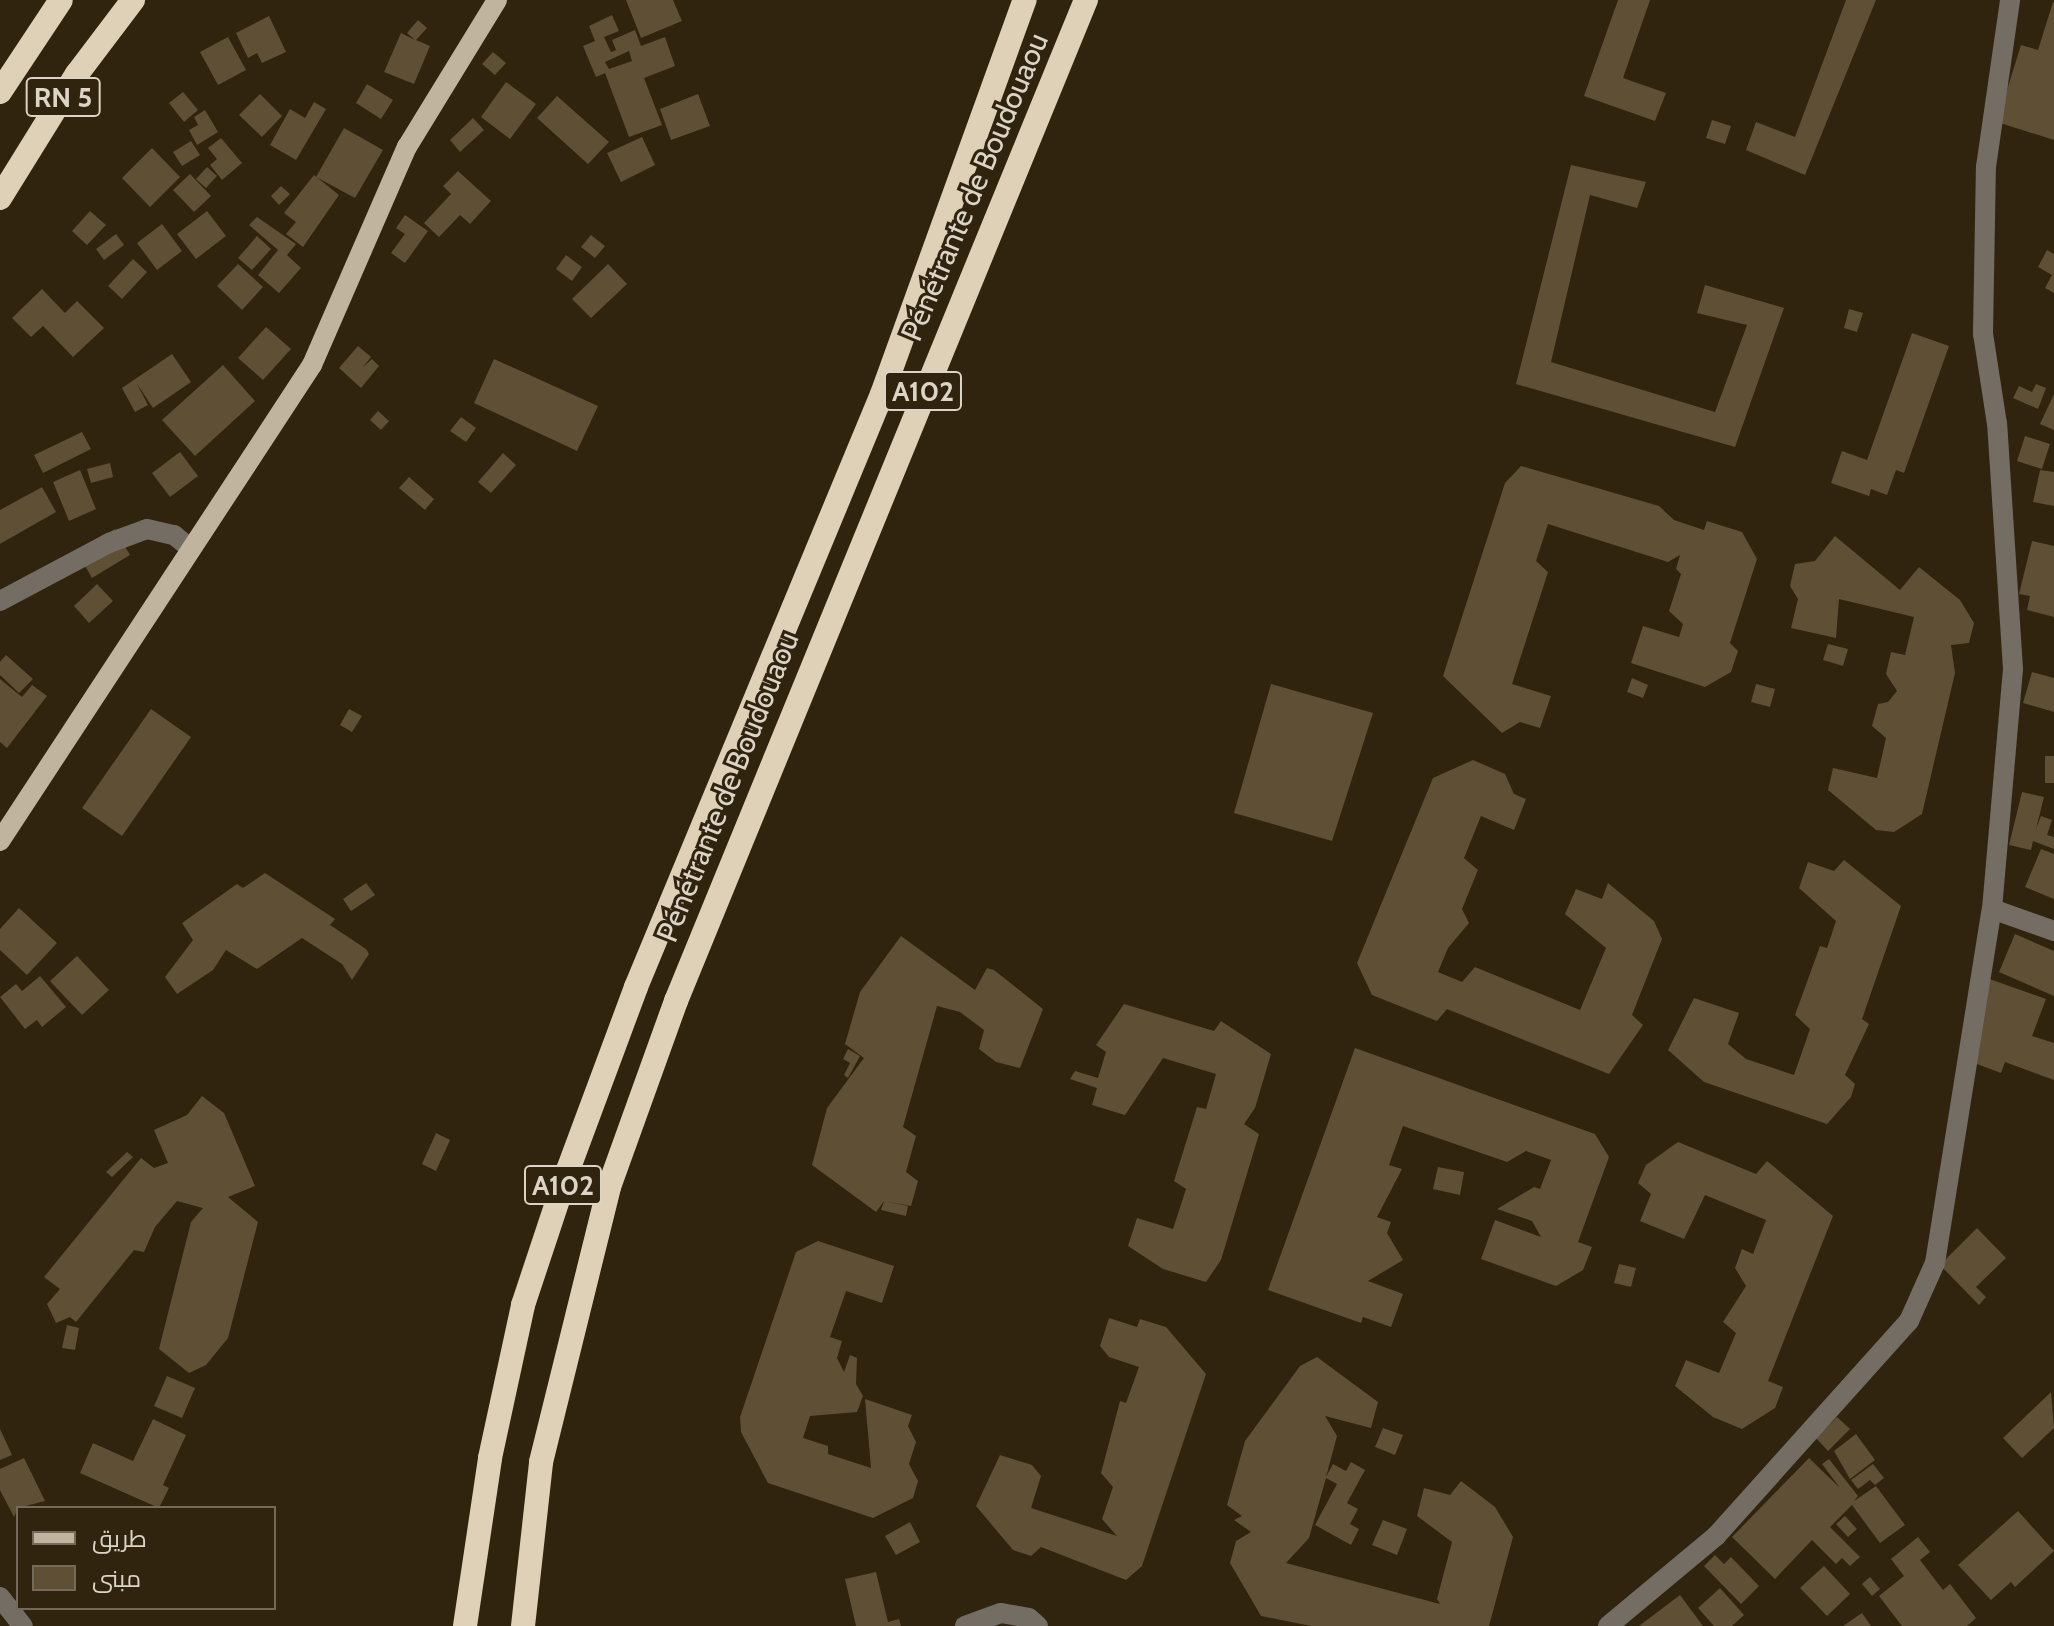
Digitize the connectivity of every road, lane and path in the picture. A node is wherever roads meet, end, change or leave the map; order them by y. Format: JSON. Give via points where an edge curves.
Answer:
{"nodes":[{"id":1,"x":61,"y":0,"type":"edge"},
{"id":2,"x":133,"y":0,"type":"edge"},
{"id":3,"x":497,"y":0,"type":"edge"},
{"id":4,"x":1086,"y":0,"type":"edge"},
{"id":5,"x":2010,"y":0,"type":"edge"},
{"id":6,"x":1025,"y":1,"type":"edge"},
{"id":7,"x":29,"y":42,"type":"junction"},
{"id":8,"x":0,"y":76,"type":"edge"},
{"id":9,"x":0,"y":92,"type":"edge"},
{"id":10,"x":0,"y":198,"type":"edge"},
{"id":11,"x":190,"y":548,"type":"junction"},
{"id":12,"x":0,"y":601,"type":"edge"},
{"id":13,"x":0,"y":841,"type":"edge"},
{"id":14,"x":1992,"y":909,"type":"junction"},
{"id":15,"x":2054,"y":931,"type":"edge"},
{"id":16,"x":0,"y":1597,"type":"edge"},
{"id":17,"x":465,"y":1624,"type":"edge"},
{"id":18,"x":23,"y":1626,"type":"edge"},
{"id":19,"x":523,"y":1626,"type":"edge"},
{"id":20,"x":965,"y":1626,"type":"edge"},
{"id":21,"x":1038,"y":1626,"type":"edge"},
{"id":22,"x":1608,"y":1626,"type":"edge"}],
"edges":[{"from":1,"to":7,"type":"highway","number":"RN 5"},
{"from":2,"to":10,"type":"highway","number":"RN 5","via":[[77,74]]},
{"from":3,"to":11,"type":"main road","via":[[407,147],[312,365]]},
{"from":4,"to":19,"type":"highway","name":"Pénétrante de Boudouaou","number":"A102","via":[[676,1001],[609,1187],[541,1462]]},
{"from":5,"to":14,"type":"street","via":[[1986,167],[1983,334],[1997,424],[2013,669]]},
{"from":6,"to":17,"type":"highway","name":"Pénétrante de Boudouaou","number":"A102","via":[[882,394],[636,987],[523,1305],[490,1458]]},
{"from":7,"to":8,"type":"highway"},
{"from":7,"to":9,"type":"highway","number":"RN 5"},
{"from":11,"to":12,"type":"street","via":[[174,535],[147,529],[109,543]]},
{"from":11,"to":13,"type":"main road"},
{"from":14,"to":15,"type":"street"},
{"from":14,"to":22,"type":"street","via":[[1935,1263],[1909,1321],[1716,1536]]},
{"from":16,"to":18,"type":"street"},
{"from":20,"to":21,"type":"street","via":[[1001,1613],[1029,1618]]}]}
